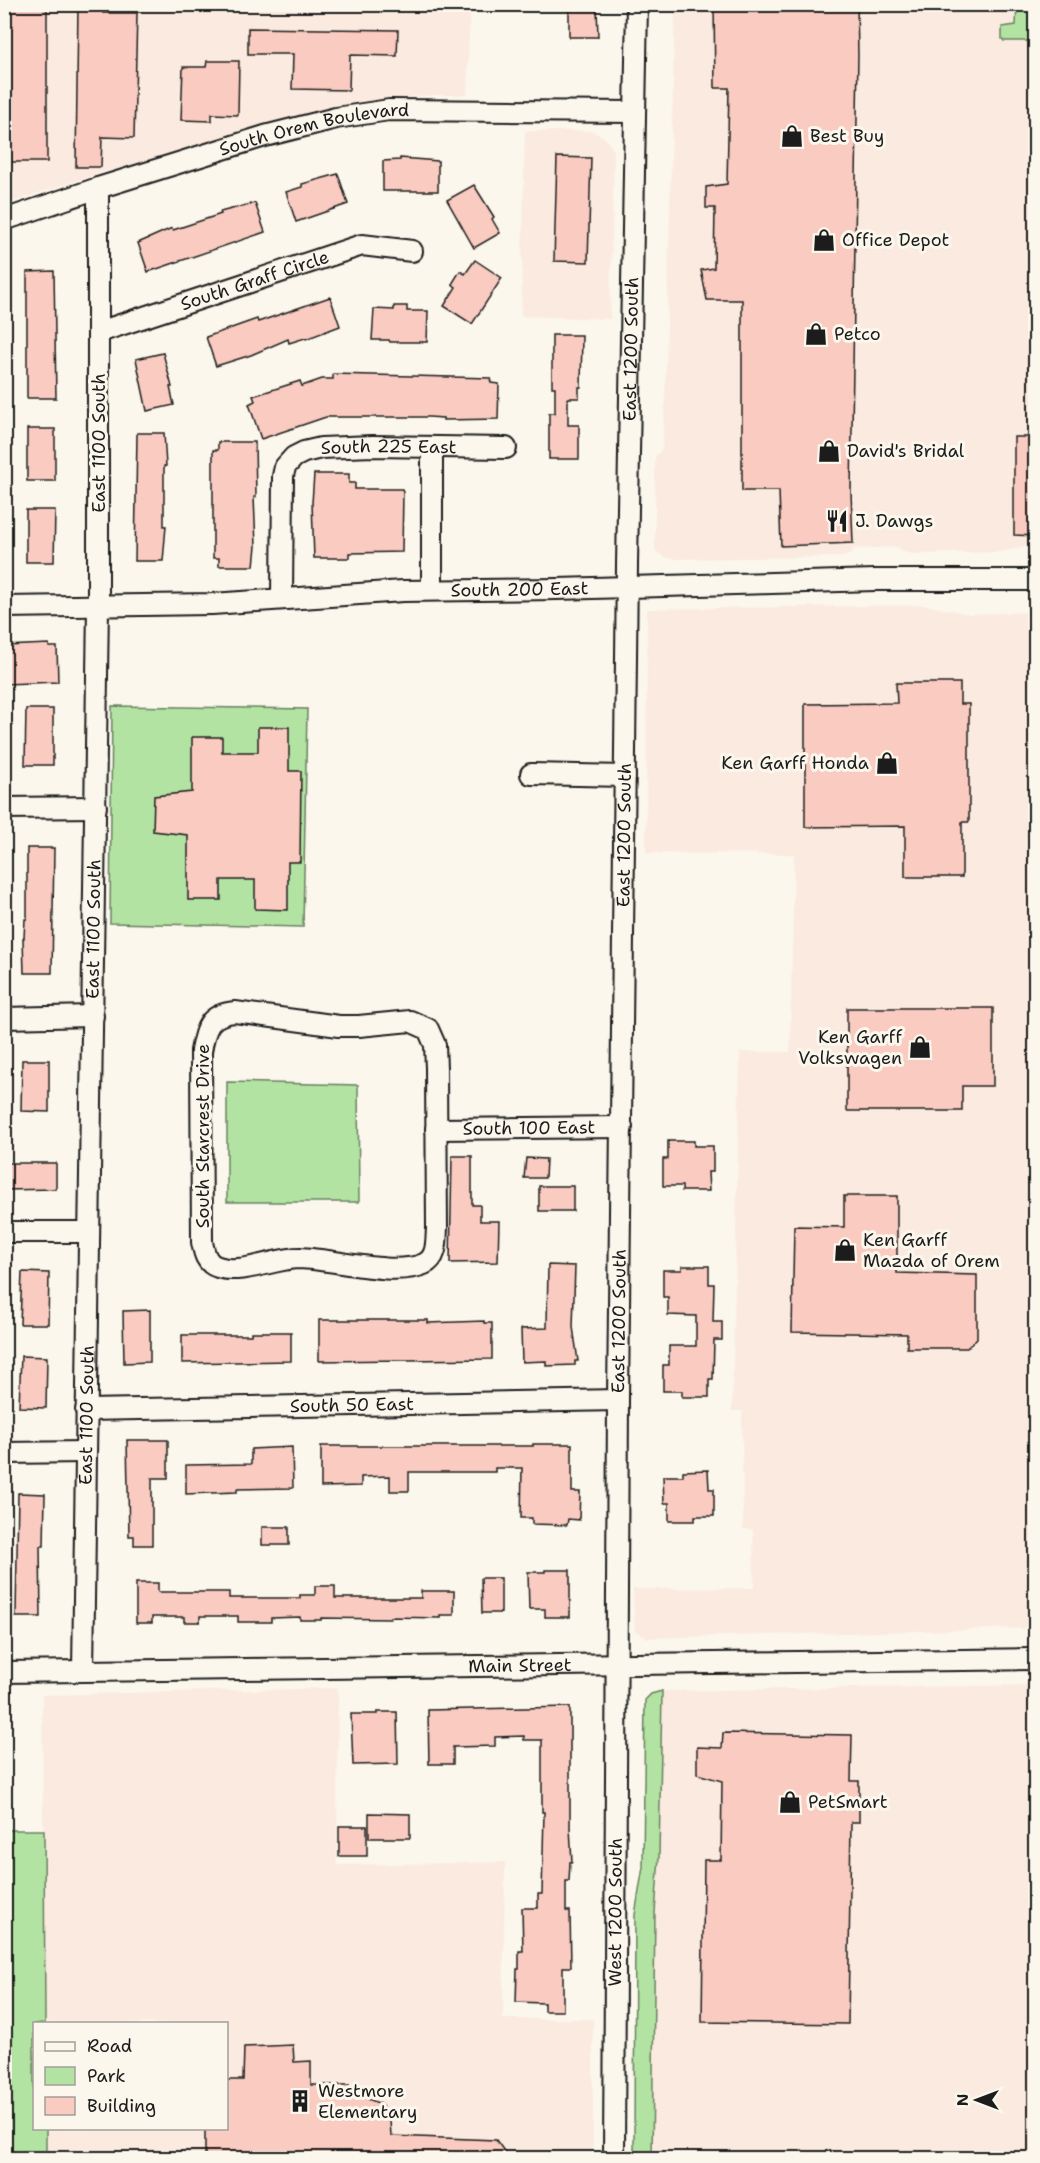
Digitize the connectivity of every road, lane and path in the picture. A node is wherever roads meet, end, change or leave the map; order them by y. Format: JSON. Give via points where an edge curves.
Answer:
{"nodes":[{"id":1,"x":637,"y":4,"type":"edge"},
{"id":2,"x":634,"y":112,"type":"junction"},
{"id":3,"x":98,"y":188,"type":"junction"},
{"id":4,"x":4,"y":220,"type":"edge"},
{"id":5,"x":412,"y":251,"type":"dead end"},
{"id":6,"x":99,"y":332,"type":"junction"},
{"id":7,"x":432,"y":448,"type":"junction"},
{"id":8,"x":506,"y":448,"type":"dead end"},
{"id":9,"x":1035,"y":579,"type":"edge"},
{"id":10,"x":627,"y":586,"type":"junction"},
{"id":11,"x":432,"y":590,"type":"junction"},
{"id":12,"x":282,"y":599,"type":"junction"},
{"id":13,"x":98,"y":605,"type":"junction"},
{"id":14,"x":4,"y":607,"type":"edge"},
{"id":15,"x":531,"y":774,"type":"dead end"},
{"id":16,"x":625,"y":776,"type":"junction"},
{"id":17,"x":96,"y":807,"type":"junction"},
{"id":18,"x":4,"y":808,"type":"edge"},
{"id":19,"x":93,"y":1016,"type":"junction"},
{"id":20,"x":4,"y":1018,"type":"edge"},
{"id":21,"x":622,"y":1127,"type":"junction"},
{"id":22,"x":436,"y":1129,"type":"junction"},
{"id":23,"x":88,"y":1232,"type":"junction"},
{"id":24,"x":4,"y":1233,"type":"edge"},
{"id":25,"x":618,"y":1400,"type":"junction"},
{"id":26,"x":86,"y":1410,"type":"junction"},
{"id":27,"x":85,"y":1452,"type":"junction"},
{"id":28,"x":4,"y":1453,"type":"edge"},
{"id":29,"x":1035,"y":1659,"type":"edge"},
{"id":30,"x":618,"y":1665,"type":"junction"},
{"id":31,"x":83,"y":1671,"type":"junction"},
{"id":32,"x":4,"y":1672,"type":"edge"},
{"id":33,"x":614,"y":2158,"type":"edge"}],
"edges":[{"from":1,"to":2,"type":"street","name":"East 1200 South"},
{"from":2,"to":3,"type":"street","name":"South Orem Boulevard","via":[[389,110],[291,128]]},
{"from":2,"to":10,"type":"street","name":"East 1200 South"},
{"from":3,"to":4,"type":"street","name":"South Orem Boulevard"},
{"from":3,"to":6,"type":"street","name":"East 1100 South"},
{"from":5,"to":6,"type":"street","name":"South Graff Circle","via":[[362,245]]},
{"from":6,"to":13,"type":"street","name":"East 1100 South"},
{"from":7,"to":8,"type":"street","name":"South 225 East"},
{"from":7,"to":11,"type":"street"},
{"from":7,"to":12,"type":"street","name":"South 225 East","via":[[338,446],[294,457],[283,476]]},
{"from":9,"to":10,"type":"street","name":"South 200 East"},
{"from":10,"to":11,"type":"street","name":"South 200 East"},
{"from":10,"to":16,"type":"street","name":"East 1200 South"},
{"from":11,"to":12,"type":"street","name":"South 200 East"},
{"from":12,"to":13,"type":"street","name":"South 200 East"},
{"from":13,"to":14,"type":"street","name":"South 200 East"},
{"from":13,"to":17,"type":"street","name":"East 1100 South"},
{"from":15,"to":16,"type":"street"},
{"from":16,"to":21,"type":"street","name":"East 1200 South"},
{"from":17,"to":18,"type":"street"},
{"from":17,"to":19,"type":"street","name":"East 1100 South"},
{"from":19,"to":20,"type":"street"},
{"from":19,"to":23,"type":"street","name":"East 1100 South"},
{"from":21,"to":22,"type":"street","name":"South 100 East"},
{"from":21,"to":25,"type":"street","name":"East 1200 South"},
{"from":22,"to":22,"type":"street","name":"South Starcrest Drive","via":[[435,1045],[428,1029],[420,1024],[397,1021],[339,1026],[235,1012],[217,1016],[204,1032],[201,1051],[205,1256],[216,1267],[225,1268],[290,1258],[369,1267],[425,1264],[435,1250],[437,1227]]},
{"from":23,"to":24,"type":"street"},
{"from":23,"to":26,"type":"street","name":"East 1100 South"},
{"from":25,"to":26,"type":"street","name":"South 50 East"},
{"from":25,"to":30,"type":"street","name":"East 1200 South"},
{"from":26,"to":27,"type":"street","name":"East 1100 South"},
{"from":27,"to":28,"type":"street"},
{"from":27,"to":31,"type":"street","name":"East 1100 South"},
{"from":29,"to":30,"type":"street","name":"Main Street"},
{"from":30,"to":31,"type":"street","name":"Main Street"},
{"from":30,"to":33,"type":"street","name":"West 1200 South"},
{"from":31,"to":32,"type":"street","name":"Main Street"}]}
